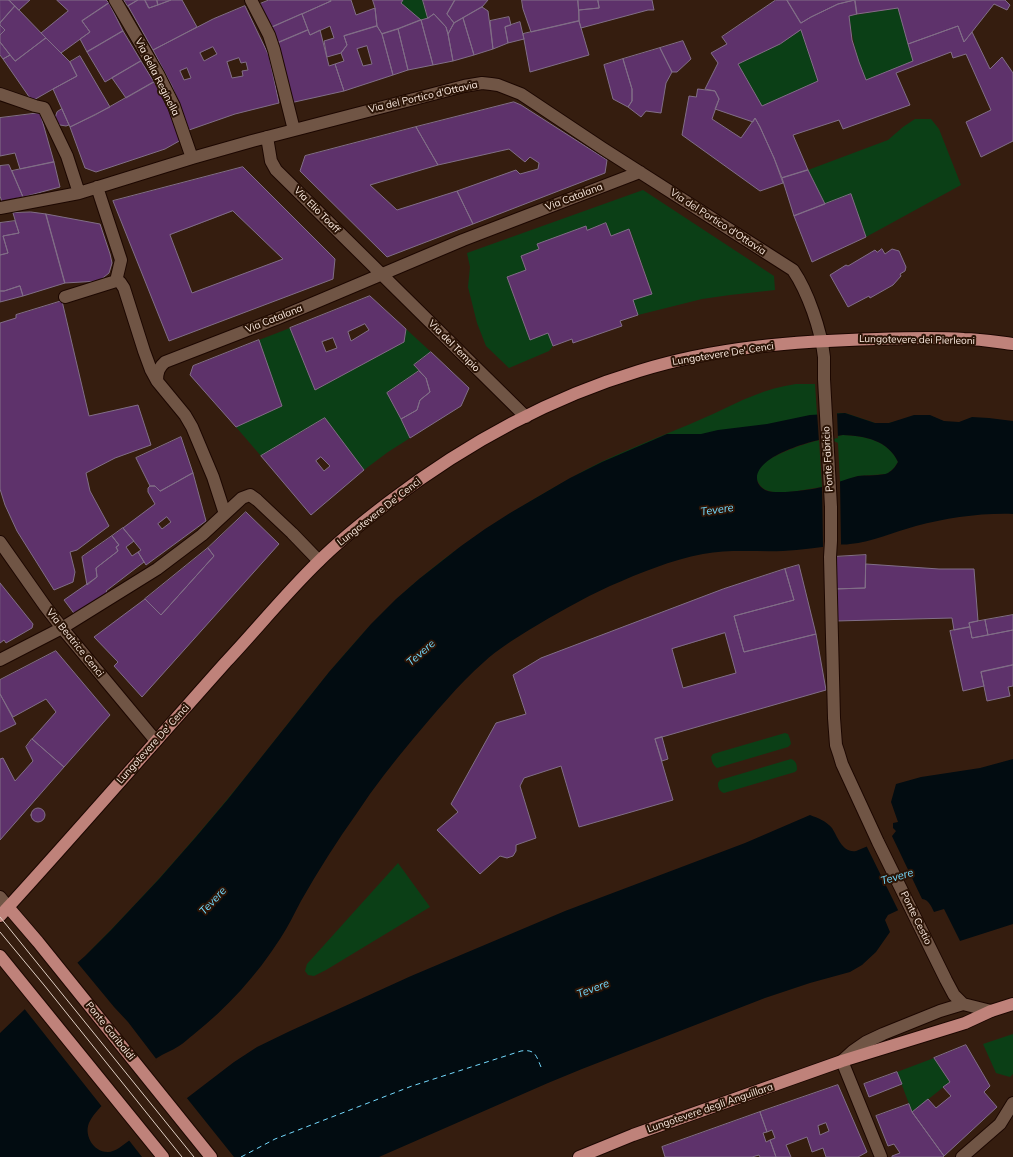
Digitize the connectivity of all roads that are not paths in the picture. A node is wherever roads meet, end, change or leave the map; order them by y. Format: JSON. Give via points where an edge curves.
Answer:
{"nodes":[{"id":1,"x":116,"y":0,"type":"edge"},
{"id":2,"x":251,"y":0,"type":"edge"},
{"id":3,"x":0,"y":94,"type":"edge"},
{"id":4,"x":294,"y":130,"type":"junction"},
{"id":5,"x":267,"y":137,"type":"junction"},
{"id":6,"x":192,"y":158,"type":"junction"},
{"id":7,"x":640,"y":172,"type":"junction"},
{"id":8,"x":97,"y":187,"type":"junction"},
{"id":9,"x":79,"y":193,"type":"junction"},
{"id":10,"x":0,"y":208,"type":"edge"},
{"id":11,"x":382,"y":275,"type":"junction"},
{"id":12,"x":798,"y":278,"type":"joint"},
{"id":13,"x":116,"y":281,"type":"junction"},
{"id":14,"x":65,"y":297,"type":"dead end"},
{"id":15,"x":821,"y":341,"type":"junction"},
{"id":16,"x":1013,"y":344,"type":"edge"},
{"id":17,"x":144,"y":351,"type":"junction"},
{"id":18,"x":165,"y":362,"type":"junction"},
{"id":19,"x":157,"y":381,"type":"junction"},
{"id":20,"x":526,"y":417,"type":"junction"},
{"id":21,"x":225,"y":514,"type":"junction"},
{"id":22,"x":0,"y":542,"type":"edge"},
{"id":23,"x":319,"y":561,"type":"junction"},
{"id":24,"x":62,"y":628,"type":"junction"},
{"id":25,"x":0,"y":660,"type":"edge"},
{"id":26,"x":833,"y":681,"type":"joint"},
{"id":27,"x":156,"y":741,"type":"junction"},
{"id":28,"x":0,"y":897,"type":"edge"},
{"id":29,"x":8,"y":906,"type":"junction"},
{"id":30,"x":0,"y":916,"type":"edge"},
{"id":31,"x":0,"y":956,"type":"edge"},
{"id":32,"x":963,"y":1004,"type":"junction"},
{"id":33,"x":1013,"y":1004,"type":"edge"},
{"id":34,"x":992,"y":1011,"type":"junction"},
{"id":35,"x":842,"y":1061,"type":"junction"},
{"id":36,"x":1013,"y":1103,"type":"edge"},
{"id":37,"x":163,"y":1157,"type":"edge"},
{"id":38,"x":211,"y":1157,"type":"edge"},
{"id":39,"x":579,"y":1157,"type":"edge"},
{"id":40,"x":882,"y":1157,"type":"edge"},
{"id":41,"x":962,"y":1157,"type":"edge"}],
"edges":[{"from":1,"to":6,"type":"street","name":"Via della Reginella","via":[[174,106]]},
{"from":2,"to":4,"type":"street","via":[[274,50]]},
{"from":3,"to":9,"type":"street","via":[[44,108],[67,156]]},
{"from":4,"to":5,"type":"street","name":"Via del Portico d'Ottavia"},
{"from":4,"to":7,"type":"street","name":"Via del Portico d'Ottavia","via":[[464,86],[491,84],[521,94]]},
{"from":5,"to":6,"type":"street","name":"Via del Portico d'Ottavia"},
{"from":5,"to":11,"type":"street","name":"Via Elio Toaff","via":[[271,161],[276,170]]},
{"from":6,"to":8,"type":"street","name":"Via del Portico d'Ottavia"},
{"from":7,"to":11,"type":"street","name":"Via Catalana","via":[[463,240]]},
{"from":7,"to":12,"type":"street","name":"Via del Portico d'Ottavia","via":[[793,270]]},
{"from":8,"to":9,"type":"street","name":"Via del Portico d'Ottavia"},
{"from":8,"to":13,"type":"street","via":[[121,260]]},
{"from":9,"to":10,"type":"street","name":"Via del Portico d'Ottavia"},
{"from":11,"to":18,"type":"street","name":"Via Catalana"},
{"from":11,"to":20,"type":"street","name":"Via del Tempio"},
{"from":12,"to":15,"type":"street","name":"Ponte Fabricio","via":[[812,308]]},
{"from":13,"to":14,"type":"street"},
{"from":13,"to":17,"type":"street","via":[[124,288]]},
{"from":15,"to":16,"type":"main road","name":"Lungotevere dei Pierleoni","via":[[937,338]]},
{"from":15,"to":20,"type":"main road","name":"Lungotevere De' Cenci","via":[[740,349],[671,362],[586,389]]},
{"from":15,"to":26,"type":"street","name":"Ponte Fabricio","via":[[831,506]]},
{"from":17,"to":18,"type":"street","via":[[154,360]]},
{"from":17,"to":19,"type":"street"},
{"from":18,"to":19,"type":"street","via":[[158,371]]},
{"from":19,"to":21,"type":"street","via":[[192,427]]},
{"from":20,"to":23,"type":"main road","name":"Lungotevere De' Cenci","via":[[485,438],[408,487],[359,525]]},
{"from":21,"to":23,"type":"street","via":[[242,498],[250,495]]},
{"from":21,"to":24,"type":"street","via":[[194,542],[157,569]]},
{"from":22,"to":24,"type":"street","name":"Via Beatrice Cenci"},
{"from":23,"to":27,"type":"main road","name":"Lungotevere De' Cenci"},
{"from":24,"to":25,"type":"street"},
{"from":24,"to":27,"type":"street","name":"Via Beatrice Cenci"},
{"from":26,"to":32,"type":"street","name":"Ponte Cestio","via":[[836,745],[842,764],[954,996]]},
{"from":27,"to":29,"type":"main road","name":"Lungotevere De' Cenci"},
{"from":28,"to":29,"type":"street"},
{"from":29,"to":30,"type":"main road","name":"Lungotevere De' Cenci"},
{"from":29,"to":38,"type":"main road","name":"Ponte Garibaldi"},
{"from":31,"to":37,"type":"main road"},
{"from":32,"to":34,"type":"street"},
{"from":32,"to":35,"type":"street","name":"Lungotevere degli Anguillara","via":[[883,1034],[860,1045]]},
{"from":33,"to":34,"type":"main road","name":"Lungotevere degli Anguillara"},
{"from":34,"to":35,"type":"main road","name":"Lungotevere degli Anguillara"},
{"from":35,"to":39,"type":"main road","name":"Lungotevere degli Anguillara","via":[[633,1135]]},
{"from":35,"to":40,"type":"street"},
{"from":36,"to":41,"type":"street","via":[[1000,1124]]}]}
